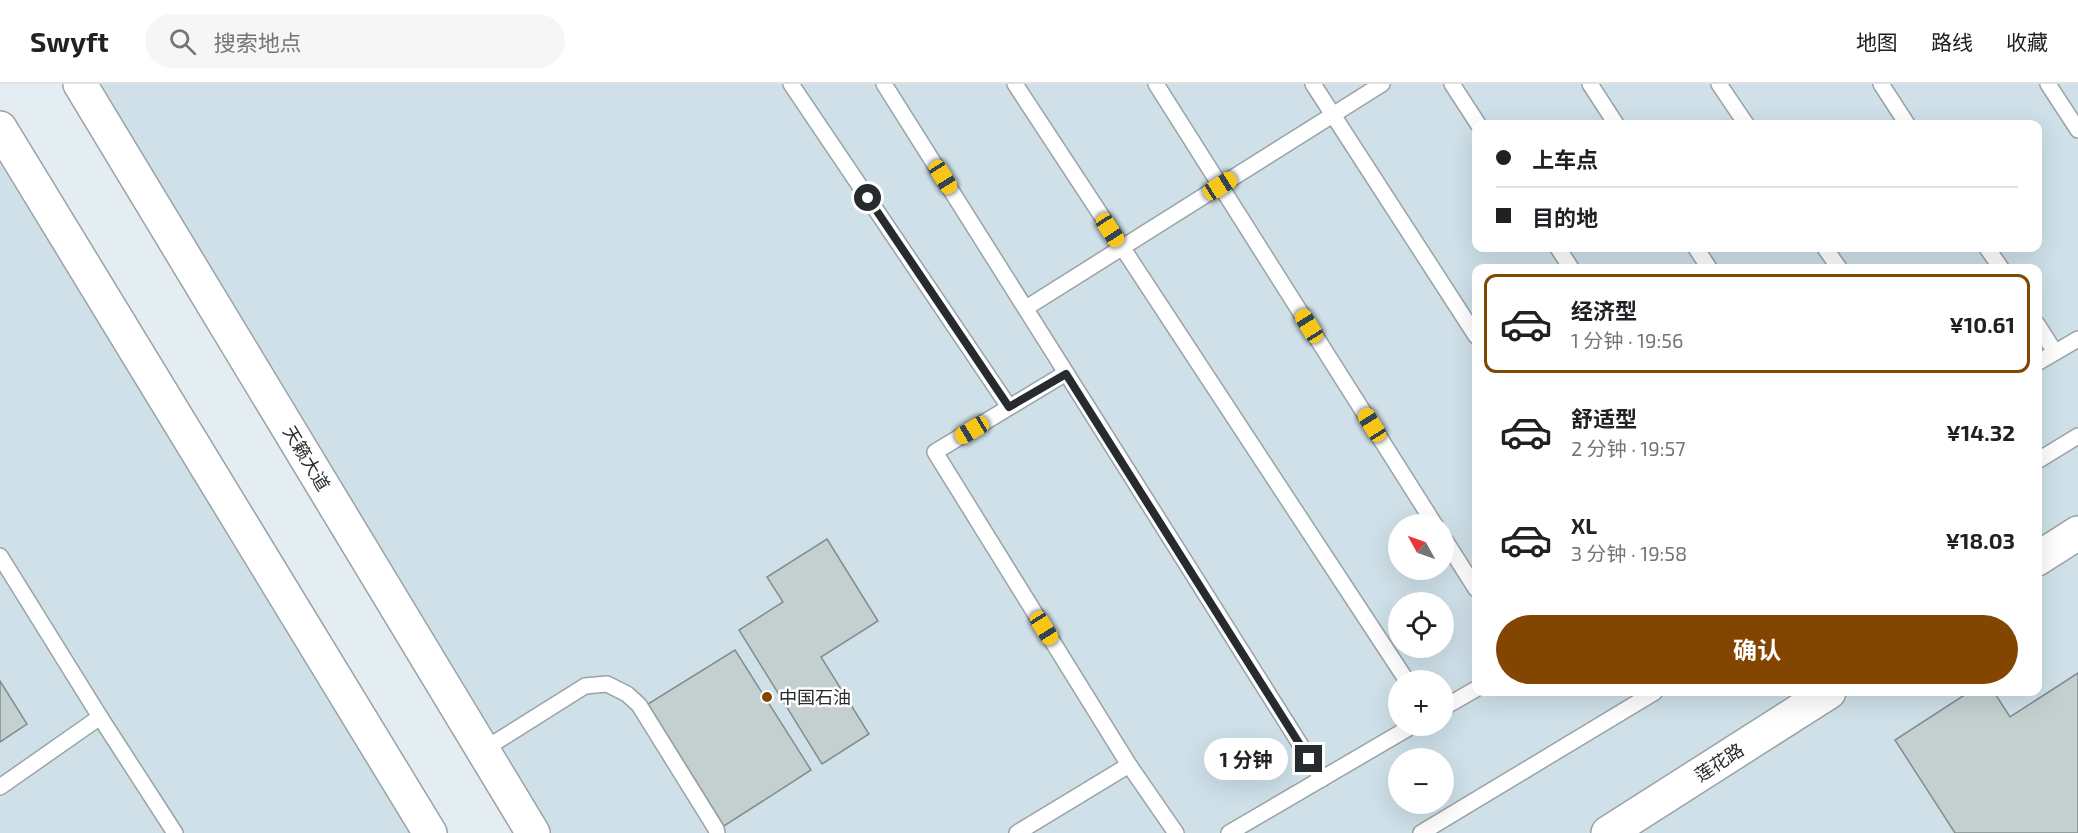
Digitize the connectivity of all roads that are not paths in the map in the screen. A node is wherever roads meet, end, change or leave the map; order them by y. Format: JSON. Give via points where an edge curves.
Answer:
{"nodes":[{"id":1,"x":80,"y":84,"type":"edge"},
{"id":2,"x":791,"y":84,"type":"edge"},
{"id":3,"x":884,"y":84,"type":"edge"},
{"id":4,"x":1015,"y":84,"type":"edge"},
{"id":5,"x":1156,"y":84,"type":"edge"},
{"id":6,"x":1313,"y":84,"type":"edge"},
{"id":7,"x":1382,"y":84,"type":"edge"},
{"id":8,"x":1452,"y":84,"type":"edge"},
{"id":9,"x":1590,"y":84,"type":"edge"},
{"id":10,"x":1719,"y":84,"type":"edge"},
{"id":11,"x":1881,"y":84,"type":"edge"},
{"id":12,"x":2048,"y":84,"type":"edge"},
{"id":13,"x":1333,"y":115,"type":"junction"},
{"id":14,"x":1475,"y":120,"type":"edge"},
{"id":15,"x":1613,"y":120,"type":"edge"},
{"id":16,"x":1743,"y":120,"type":"edge"},
{"id":17,"x":1904,"y":120,"type":"edge"},
{"id":18,"x":0,"y":128,"type":"edge"},
{"id":19,"x":2078,"y":130,"type":"edge"},
{"id":20,"x":1220,"y":186,"type":"junction"},
{"id":21,"x":1122,"y":248,"type":"junction"},
{"id":22,"x":1026,"y":308,"type":"junction"},
{"id":23,"x":1472,"y":330,"type":"edge"},
{"id":24,"x":2042,"y":332,"type":"edge"},
{"id":25,"x":2078,"y":339,"type":"edge"},
{"id":26,"x":2055,"y":352,"type":"junction"},
{"id":27,"x":2042,"y":360,"type":"edge"},
{"id":28,"x":1066,"y":374,"type":"junction"},
{"id":29,"x":1009,"y":407,"type":"junction"},
{"id":30,"x":2078,"y":436,"type":"edge"},
{"id":31,"x":2042,"y":458,"type":"edge"},
{"id":32,"x":1428,"y":514,"type":"edge"},
{"id":33,"x":2078,"y":533,"type":"edge"},
{"id":34,"x":1454,"y":554,"type":"edge"},
{"id":35,"x":0,"y":556,"type":"edge"},
{"id":36,"x":2042,"y":556,"type":"edge"},
{"id":37,"x":1472,"y":583,"type":"edge"},
{"id":38,"x":1400,"y":670,"type":"edge"},
{"id":39,"x":1472,"y":691,"type":"edge"},
{"id":40,"x":1648,"y":696,"type":"edge"},
{"id":41,"x":1823,"y":696,"type":"edge"},
{"id":42,"x":1454,"y":702,"type":"edge"},
{"id":43,"x":100,"y":717,"type":"junction"},
{"id":44,"x":1395,"y":736,"type":"edge"},
{"id":45,"x":483,"y":750,"type":"junction"},
{"id":46,"x":1129,"y":765,"type":"junction"},
{"id":47,"x":1322,"y":779,"type":"junction"},
{"id":48,"x":0,"y":786,"type":"edge"},
{"id":49,"x":175,"y":833,"type":"edge"},
{"id":50,"x":429,"y":833,"type":"edge"},
{"id":51,"x":533,"y":833,"type":"edge"},
{"id":52,"x":717,"y":833,"type":"edge"},
{"id":53,"x":1017,"y":833,"type":"edge"},
{"id":54,"x":1176,"y":833,"type":"edge"},
{"id":55,"x":1229,"y":833,"type":"edge"},
{"id":56,"x":1420,"y":833,"type":"edge"},
{"id":57,"x":1608,"y":833,"type":"edge"}],
"edges":[{"from":1,"to":45,"type":"main road","name":"天籁大道"},
{"from":2,"to":29,"type":"lane"},
{"from":3,"to":22,"type":"lane"},
{"from":4,"to":21,"type":"lane"},
{"from":5,"to":20,"type":"lane"},
{"from":6,"to":13,"type":"lane"},
{"from":7,"to":13,"type":"lane"},
{"from":8,"to":14,"type":"lane"},
{"from":9,"to":15,"type":"lane"},
{"from":10,"to":16,"type":"lane"},
{"from":11,"to":17,"type":"lane"},
{"from":12,"to":19,"type":"lane"},
{"from":13,"to":20,"type":"lane"},
{"from":13,"to":23,"type":"lane"},
{"from":18,"to":50,"type":"main road"},
{"from":20,"to":21,"type":"lane"},
{"from":20,"to":32,"type":"lane"},
{"from":21,"to":22,"type":"lane"},
{"from":21,"to":38,"type":"lane"},
{"from":22,"to":28,"type":"lane"},
{"from":24,"to":26,"type":"lane"},
{"from":25,"to":26,"type":"lane"},
{"from":26,"to":27,"type":"lane"},
{"from":28,"to":29,"type":"lane"},
{"from":28,"to":47,"type":"lane"},
{"from":29,"to":46,"type":"lane","via":[[935,452]]},
{"from":30,"to":31,"type":"lane"},
{"from":33,"to":36,"type":"main road"},
{"from":34,"to":37,"type":"lane"},
{"from":35,"to":43,"type":"lane"},
{"from":39,"to":42,"type":"lane"},
{"from":40,"to":56,"type":"lane"},
{"from":41,"to":57,"type":"main road","name":"莲花路"},
{"from":43,"to":48,"type":"lane"},
{"from":43,"to":49,"type":"lane"},
{"from":44,"to":47,"type":"lane"},
{"from":45,"to":51,"type":"main road","name":"天籁大道"},
{"from":45,"to":52,"type":"lane","via":[[585,686],[607,684],[639,705]]},
{"from":46,"to":53,"type":"lane"},
{"from":46,"to":54,"type":"lane"},
{"from":47,"to":55,"type":"lane"}]}
